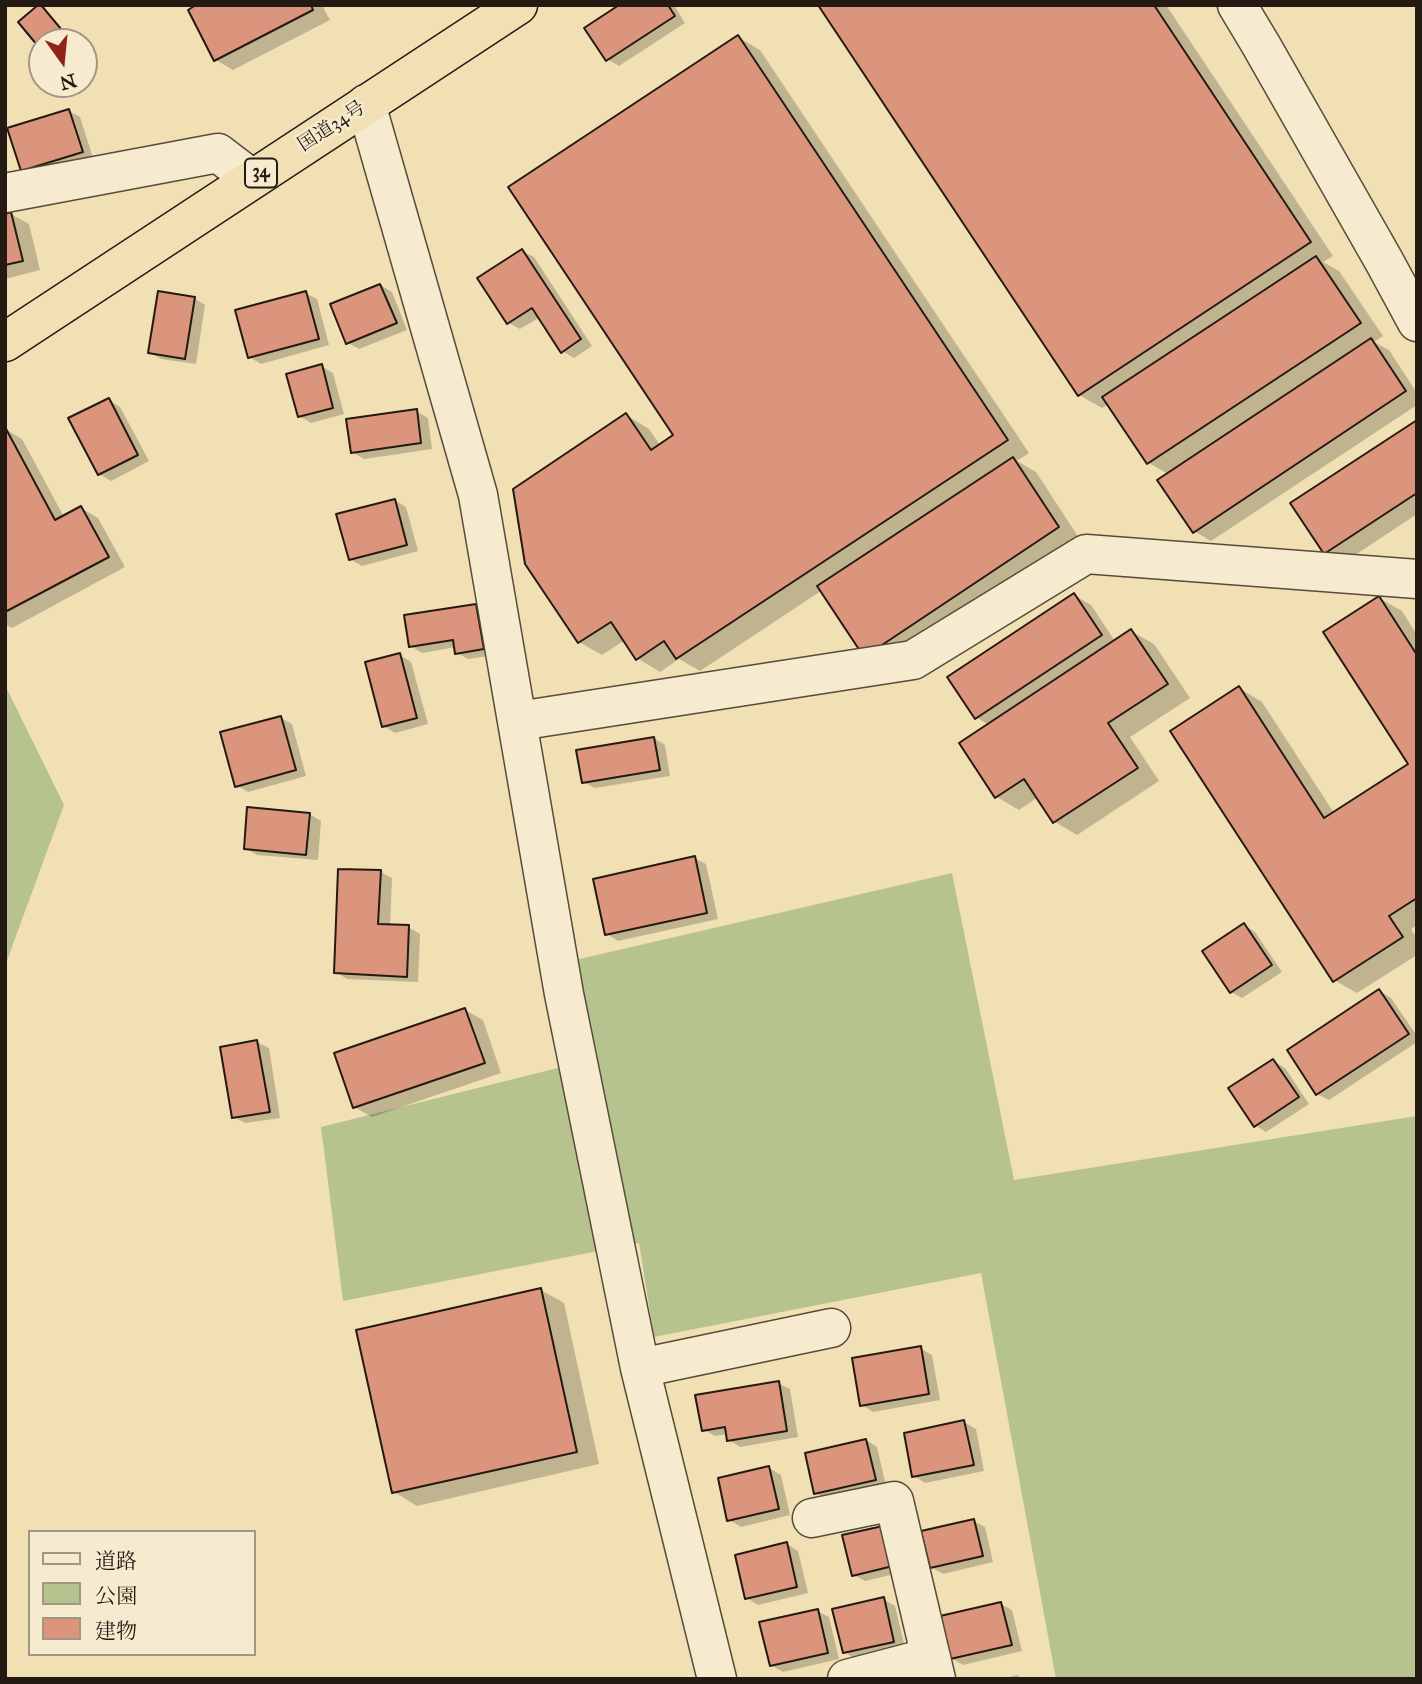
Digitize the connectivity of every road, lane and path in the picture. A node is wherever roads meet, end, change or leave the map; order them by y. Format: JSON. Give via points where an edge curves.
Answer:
{"nodes":[{"id":1,"x":518,"y":5,"type":"edge"},
{"id":2,"x":1237,"y":5,"type":"edge"},
{"id":3,"x":366,"y":104,"type":"junction"},
{"id":4,"x":252,"y":179,"type":"junction"},
{"id":5,"x":8,"y":185,"type":"edge"},
{"id":6,"x":1417,"y":322,"type":"edge"},
{"id":7,"x":5,"y":342,"type":"edge"},
{"id":8,"x":1417,"y":579,"type":"edge"},
{"id":9,"x":518,"y":721,"type":"junction"},
{"id":10,"x":831,"y":1328,"type":"dead end"},
{"id":11,"x":640,"y":1368,"type":"junction"},
{"id":12,"x":812,"y":1518,"type":"dead end"},
{"id":13,"x":934,"y":1668,"type":"edge"},
{"id":14,"x":718,"y":1679,"type":"edge"},
{"id":15,"x":848,"y":1679,"type":"edge"}],
"edges":[{"from":1,"to":3,"type":"highway","name":"国道34号","number":"34"},
{"from":2,"to":6,"type":"street"},
{"from":3,"to":4,"type":"highway","name":"国道34号","number":"34"},
{"from":3,"to":9,"type":"street","via":[[478,495]]},
{"from":4,"to":5,"type":"street","via":[[218,153]]},
{"from":4,"to":7,"type":"highway","name":"国道34号","number":"34"},
{"from":8,"to":9,"type":"street","via":[[1086,554],[913,660]]},
{"from":9,"to":11,"type":"street","via":[[564,994]]},
{"from":10,"to":11,"type":"street"},
{"from":11,"to":14,"type":"street"},
{"from":12,"to":13,"type":"street","via":[[894,1501]]},
{"from":13,"to":15,"type":"street"}]}
